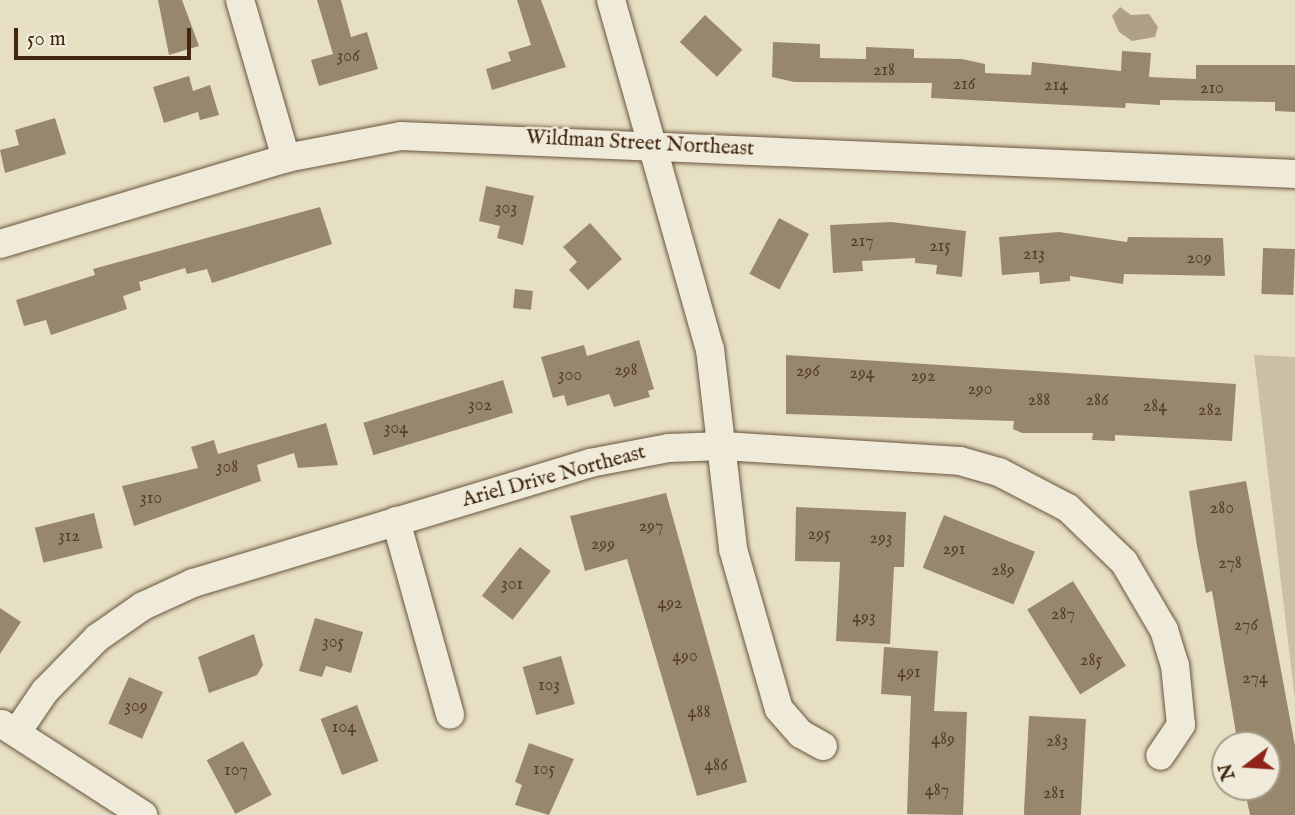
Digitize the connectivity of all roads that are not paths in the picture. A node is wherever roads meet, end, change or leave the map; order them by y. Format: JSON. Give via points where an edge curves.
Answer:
{"nodes":[{"id":1,"x":240,"y":0,"type":"edge"},
{"id":2,"x":611,"y":0,"type":"edge"},
{"id":3,"x":654,"y":145,"type":"junction"},
{"id":4,"x":286,"y":158,"type":"junction"},
{"id":5,"x":1295,"y":174,"type":"edge"},
{"id":6,"x":0,"y":244,"type":"edge"},
{"id":7,"x":723,"y":446,"type":"junction"},
{"id":8,"x":396,"y":521,"type":"junction"},
{"id":9,"x":450,"y":715,"type":"dead end"},
{"id":10,"x":8,"y":728,"type":"edge"},
{"id":11,"x":823,"y":746,"type":"dead end"},
{"id":12,"x":1160,"y":756,"type":"dead end"},
{"id":13,"x":143,"y":815,"type":"edge"}],
"edges":[{"from":1,"to":4,"type":"street"},
{"from":2,"to":3,"type":"street"},
{"from":3,"to":4,"type":"street","name":"Wildman Street Northeast","via":[[401,136]]},
{"from":3,"to":5,"type":"street","name":"Wildman Street Northeast"},
{"from":3,"to":7,"type":"street","via":[[710,349]]},
{"from":4,"to":6,"type":"street","name":"Wildman Street Northeast"},
{"from":7,"to":8,"type":"street","name":"Ariel Drive Northeast","via":[[619,456]]},
{"from":7,"to":11,"type":"street","via":[[733,550],[779,709],[801,734]]},
{"from":7,"to":12,"type":"street","name":"Ariel Drive Northeast","via":[[960,461],[999,472],[1068,508],[1124,562],[1164,630],[1175,665],[1181,725]]},
{"from":8,"to":9,"type":"street"},
{"from":8,"to":10,"type":"street","name":"Ariel Drive Northeast","via":[[193,583],[143,606],[97,638]]},
{"from":10,"to":13,"type":"street"}]}
